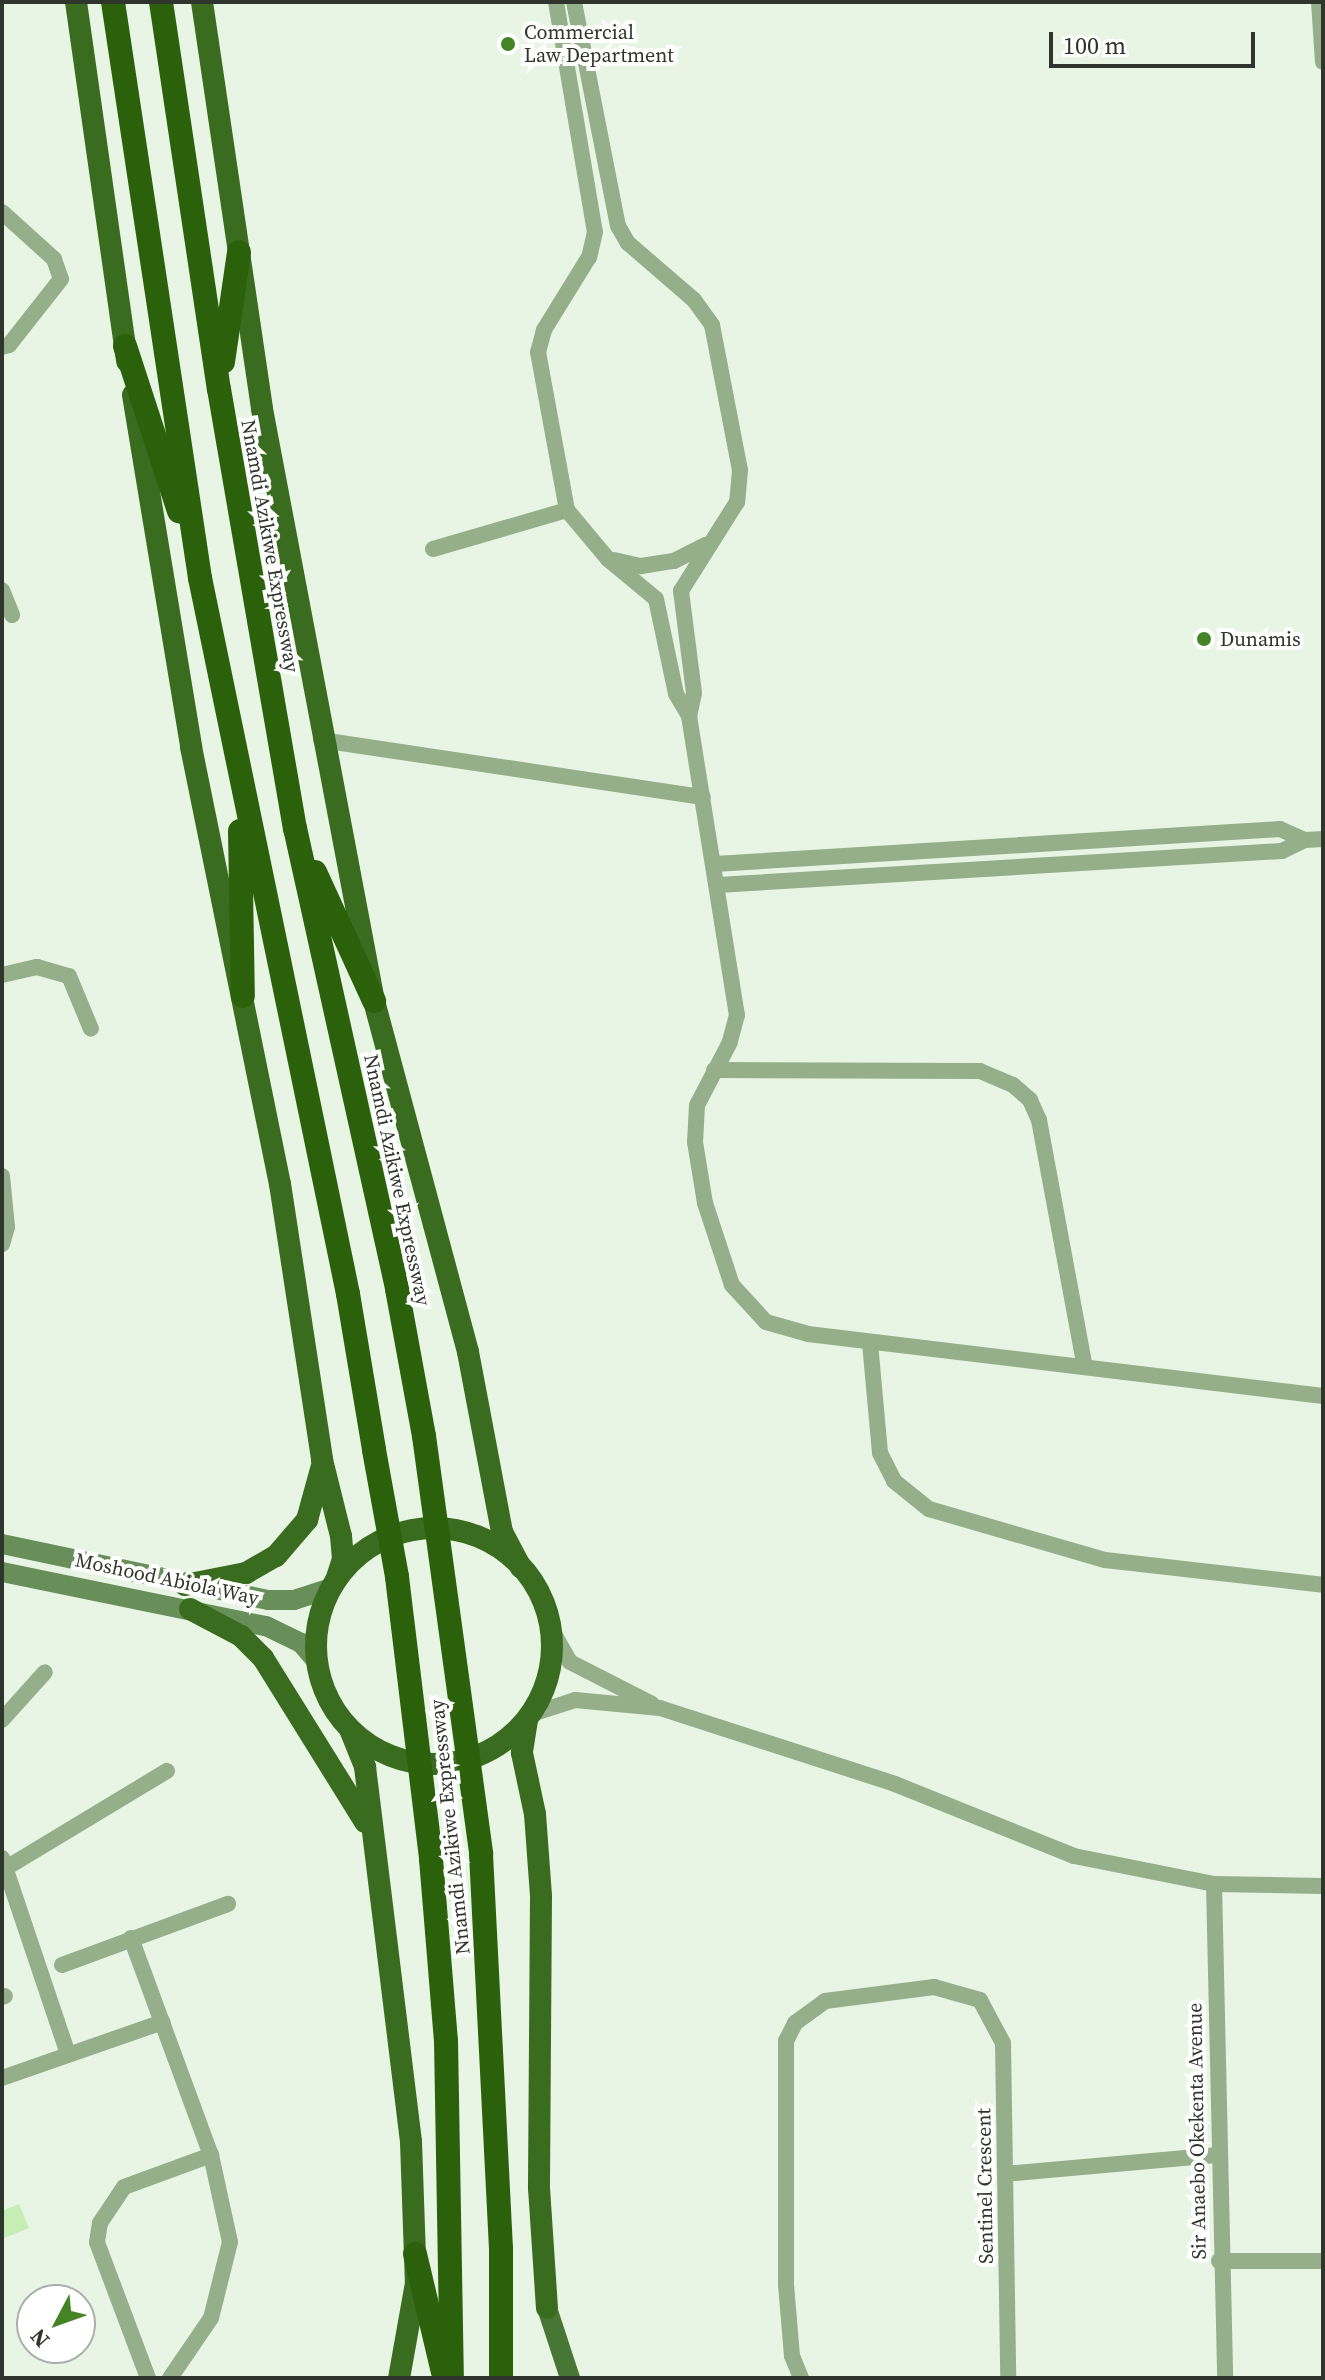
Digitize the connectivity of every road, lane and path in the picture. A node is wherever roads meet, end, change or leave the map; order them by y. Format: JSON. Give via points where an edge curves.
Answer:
{"nodes":[{"id":1,"x":76,"y":2,"type":"edge"},
{"id":2,"x":113,"y":2,"type":"edge"},
{"id":3,"x":161,"y":2,"type":"edge"},
{"id":4,"x":202,"y":2,"type":"edge"},
{"id":5,"x":556,"y":2,"type":"edge"},
{"id":6,"x":574,"y":2,"type":"edge"},
{"id":7,"x":1319,"y":2,"type":"edge"},
{"id":8,"x":1323,"y":62,"type":"edge"},
{"id":9,"x":2,"y":212,"type":"edge"},
{"id":10,"x":239,"y":252,"type":"junction"},
{"id":11,"x":125,"y":346,"type":"junction"},
{"id":12,"x":2,"y":347,"type":"edge"},
{"id":13,"x":219,"y":389,"type":"junction"},
{"id":14,"x":567,"y":510,"type":"junction"},
{"id":15,"x":707,"y":545,"type":"junction"},
{"id":16,"x":433,"y":549,"type":"dead end"},
{"id":17,"x":608,"y":559,"type":"junction"},
{"id":18,"x":200,"y":578,"type":"junction"},
{"id":19,"x":2,"y":590,"type":"edge"},
{"id":20,"x":12,"y":615,"type":"dead end"},
{"id":21,"x":689,"y":716,"type":"junction"},
{"id":22,"x":321,"y":740,"type":"junction"},
{"id":23,"x":239,"y":776,"type":"junction"},
{"id":24,"x":703,"y":797,"type":"junction"},
{"id":25,"x":295,"y":828,"type":"junction"},
{"id":26,"x":1163,"y":836,"type":"junction"},
{"id":27,"x":1323,"y":839,"type":"edge"},
{"id":28,"x":1305,"y":840,"type":"junction"},
{"id":29,"x":1164,"y":858,"type":"junction"},
{"id":30,"x":715,"y":864,"type":"junction"},
{"id":31,"x":718,"y":885,"type":"junction"},
{"id":32,"x":2,"y":975,"type":"edge"},
{"id":33,"x":243,"y":996,"type":"junction"},
{"id":34,"x":374,"y":1001,"type":"junction"},
{"id":35,"x":91,"y":1029,"type":"dead end"},
{"id":36,"x":714,"y":1070,"type":"junction"},
{"id":37,"x":2,"y":1176,"type":"edge"},
{"id":38,"x":2,"y":1244,"type":"edge"},
{"id":39,"x":870,"y":1343,"type":"junction"},
{"id":40,"x":1085,"y":1367,"type":"junction"},
{"id":41,"x":1323,"y":1396,"type":"edge"},
{"id":42,"x":322,"y":1460,"type":"junction"},
{"id":43,"x":2,"y":1544,"type":"edge"},
{"id":44,"x":521,"y":1567,"type":"junction"},
{"id":45,"x":2,"y":1572,"type":"edge"},
{"id":46,"x":333,"y":1584,"type":"junction"},
{"id":47,"x":185,"y":1585,"type":"junction"},
{"id":48,"x":1323,"y":1585,"type":"edge"},
{"id":49,"x":190,"y":1609,"type":"junction"},
{"id":50,"x":550,"y":1627,"type":"junction"},
{"id":51,"x":316,"y":1660,"type":"junction"},
{"id":52,"x":45,"y":1672,"type":"dead end"},
{"id":53,"x":660,"y":1708,"type":"junction"},
{"id":54,"x":529,"y":1717,"type":"junction"},
{"id":55,"x":2,"y":1720,"type":"edge"},
{"id":56,"x":346,"y":1725,"type":"junction"},
{"id":57,"x":167,"y":1771,"type":"dead end"},
{"id":58,"x":375,"y":1847,"type":"junction"},
{"id":59,"x":4,"y":1863,"type":"edge"},
{"id":60,"x":1214,"y":1884,"type":"junction"},
{"id":61,"x":1323,"y":1886,"type":"edge"},
{"id":62,"x":228,"y":1904,"type":"dead end"},
{"id":63,"x":131,"y":1938,"type":"junction"},
{"id":64,"x":62,"y":1965,"type":"dead end"},
{"id":65,"x":163,"y":2022,"type":"junction"},
{"id":66,"x":68,"y":2054,"type":"junction"},
{"id":67,"x":2,"y":2078,"type":"edge"},
{"id":68,"x":211,"y":2155,"type":"junction"},
{"id":69,"x":1216,"y":2155,"type":"junction"},
{"id":70,"x":1005,"y":2174,"type":"junction"},
{"id":71,"x":415,"y":2254,"type":"junction"},
{"id":72,"x":1219,"y":2261,"type":"junction"},
{"id":73,"x":1323,"y":2261,"type":"edge"},
{"id":74,"x":547,"y":2308,"type":"joint"},
{"id":75,"x":148,"y":2378,"type":"edge"},
{"id":76,"x":170,"y":2378,"type":"edge"},
{"id":77,"x":399,"y":2378,"type":"edge"},
{"id":78,"x":444,"y":2378,"type":"edge"},
{"id":79,"x":452,"y":2378,"type":"edge"},
{"id":80,"x":501,"y":2378,"type":"edge"},
{"id":81,"x":570,"y":2378,"type":"edge"},
{"id":82,"x":801,"y":2378,"type":"edge"},
{"id":83,"x":1008,"y":2378,"type":"edge"},
{"id":84,"x":1225,"y":2378,"type":"edge"}],
"edges":[{"from":1,"to":11,"type":"highway"},
{"from":2,"to":18,"type":"highway","name":"Nnamdi Azikiwe Expressway"},
{"from":3,"to":13,"type":"highway","name":"Nnamdi Azikiwe Expressway"},
{"from":4,"to":10,"type":"highway","name":"Nnamdi Azikiwe Expressway"},
{"from":5,"to":14,"type":"street","via":[[595,232],[589,257],[544,330],[538,352]]},
{"from":6,"to":15,"type":"street","via":[[618,226],[628,243],[694,300],[712,325],[740,470],[737,502]]},
{"from":7,"to":8,"type":"street"},
{"from":9,"to":12,"type":"street","via":[[54,259],[61,279]]},
{"from":10,"to":13,"type":"highway"},
{"from":10,"to":22,"type":"highway","name":"Nnamdi Azikiwe Expressway"},
{"from":11,"to":18,"type":"highway"},
{"from":11,"to":33,"type":"highway","via":[[191,747]]},
{"from":13,"to":25,"type":"highway","name":"Nnamdi Azikiwe Expressway"},
{"from":14,"to":16,"type":"street"},
{"from":14,"to":17,"type":"street"},
{"from":15,"to":17,"type":"street","via":[[674,561],[641,566]]},
{"from":15,"to":21,"type":"street","via":[[681,591],[694,693]]},
{"from":17,"to":21,"type":"street","via":[[660,607],[676,694]]},
{"from":18,"to":23,"type":"highway","name":"Nnamdi Azikiwe Expressway"},
{"from":19,"to":20,"type":"street"},
{"from":21,"to":24,"type":"street"},
{"from":22,"to":24,"type":"street"},
{"from":22,"to":34,"type":"highway","name":"Nnamdi Azikiwe Expressway"},
{"from":23,"to":33,"type":"highway"},
{"from":23,"to":79,"type":"highway","name":"Nnamdi Azikiwe Expressway","bridge":true,"via":[[348,1294],[397,1577],[431,1859],[446,2041]]},
{"from":24,"to":30,"type":"street"},
{"from":25,"to":34,"type":"highway"},
{"from":25,"to":80,"type":"highway","name":"Nnamdi Azikiwe Expressway","bridge":true,"via":[[397,1289],[424,1436],[481,1854],[501,2232]]},
{"from":26,"to":28,"type":"street","via":[[1280,829]]},
{"from":26,"to":29,"type":"street"},
{"from":26,"to":30,"type":"street"},
{"from":27,"to":28,"type":"street"},
{"from":28,"to":29,"type":"street","via":[[1282,851]]},
{"from":29,"to":31,"type":"street"},
{"from":30,"to":31,"type":"street"},
{"from":31,"to":36,"type":"street","via":[[737,1015]]},
{"from":32,"to":35,"type":"street","via":[[37,967],[69,976]]},
{"from":33,"to":42,"type":"highway","via":[[290,1237]]},
{"from":34,"to":44,"type":"highway","name":"Nnamdi Azikiwe Expressway","via":[[468,1352],[502,1532]]},
{"from":36,"to":39,"type":"street","via":[[697,1105],[695,1142],[705,1203],[732,1285],[766,1322]]},
{"from":36,"to":40,"type":"street","via":[[980,1071],[1013,1085],[1030,1100],[1039,1120]]},
{"from":37,"to":38,"type":"street","via":[[7,1227]]},
{"from":39,"to":40,"type":"street"},
{"from":39,"to":48,"type":"street","via":[[880,1453],[894,1481],[929,1509],[1105,1560]]},
{"from":40,"to":41,"type":"street"},
{"from":42,"to":46,"type":"highway","via":[[343,1548]]},
{"from":42,"to":47,"type":"highway","via":[[307,1520],[276,1556],[246,1573]]},
{"from":43,"to":47,"type":"main road","name":"Moshood Abiola Way"},
{"from":44,"to":46,"type":"highway","via":[[470,1534],[410,1530],[356,1557]]},
{"from":44,"to":50,"type":"highway","via":[[540,1595]]},
{"from":45,"to":49,"type":"main road","name":"Moshood Abiola Way"},
{"from":46,"to":47,"type":"main road","name":"Moshood Abiola Way","via":[[284,1601]]},
{"from":46,"to":51,"type":"highway","via":[[318,1623]]},
{"from":49,"to":51,"type":"main road","name":"Moshood Abiola Way","via":[[278,1631],[301,1643]]},
{"from":49,"to":58,"type":"highway","via":[[241,1636],[263,1658],[354,1798]]},
{"from":50,"to":53,"type":"street","via":[[570,1662]]},
{"from":50,"to":54,"type":"highway","via":[[545,1687]]},
{"from":51,"to":56,"type":"highway","via":[[332,1705]]},
{"from":52,"to":55,"type":"street"},
{"from":53,"to":54,"type":"street","via":[[575,1700]]},
{"from":53,"to":60,"type":"street","via":[[895,1784],[1074,1856]]},
{"from":54,"to":56,"type":"highway","via":[[488,1752],[438,1765],[388,1755]]},
{"from":54,"to":74,"type":"highway","via":[[522,1753],[535,1814],[541,1896],[539,2188]]},
{"from":56,"to":58,"type":"highway","via":[[365,1767]]},
{"from":57,"to":59,"type":"street"},
{"from":58,"to":71,"type":"highway","via":[[407,2089]]},
{"from":59,"to":66,"type":"street"},
{"from":60,"to":61,"type":"street"},
{"from":60,"to":69,"type":"street","name":"Sir Anaebo Okekenta Avenue"},
{"from":62,"to":63,"type":"street"},
{"from":63,"to":64,"type":"street"},
{"from":63,"to":65,"type":"street"},
{"from":65,"to":66,"type":"street"},
{"from":65,"to":68,"type":"street"},
{"from":66,"to":67,"type":"street"},
{"from":68,"to":75,"type":"street","via":[[124,2187],[100,2223],[97,2242]]},
{"from":68,"to":76,"type":"street","via":[[227,2211],[228,2266],[211,2318]]},
{"from":69,"to":70,"type":"street"},
{"from":69,"to":72,"type":"street","name":"Sir Anaebo Okekenta Avenue"},
{"from":70,"to":82,"type":"street","name":"Sentinel Crescent","via":[[1003,2043],[980,2000],[934,1987],[839,1997],[795,2023],[786,2041],[784,2071],[786,2284],[792,2356]]},
{"from":70,"to":83,"type":"street","name":"Sentinel Crescent"},
{"from":71,"to":77,"type":"highway","via":[[412,2323]]},
{"from":71,"to":78,"type":"highway"},
{"from":72,"to":73,"type":"street"},
{"from":72,"to":84,"type":"street","name":"Sir Anaebo Okekenta Avenue"},
{"from":74,"to":81,"type":"main road"}]}
